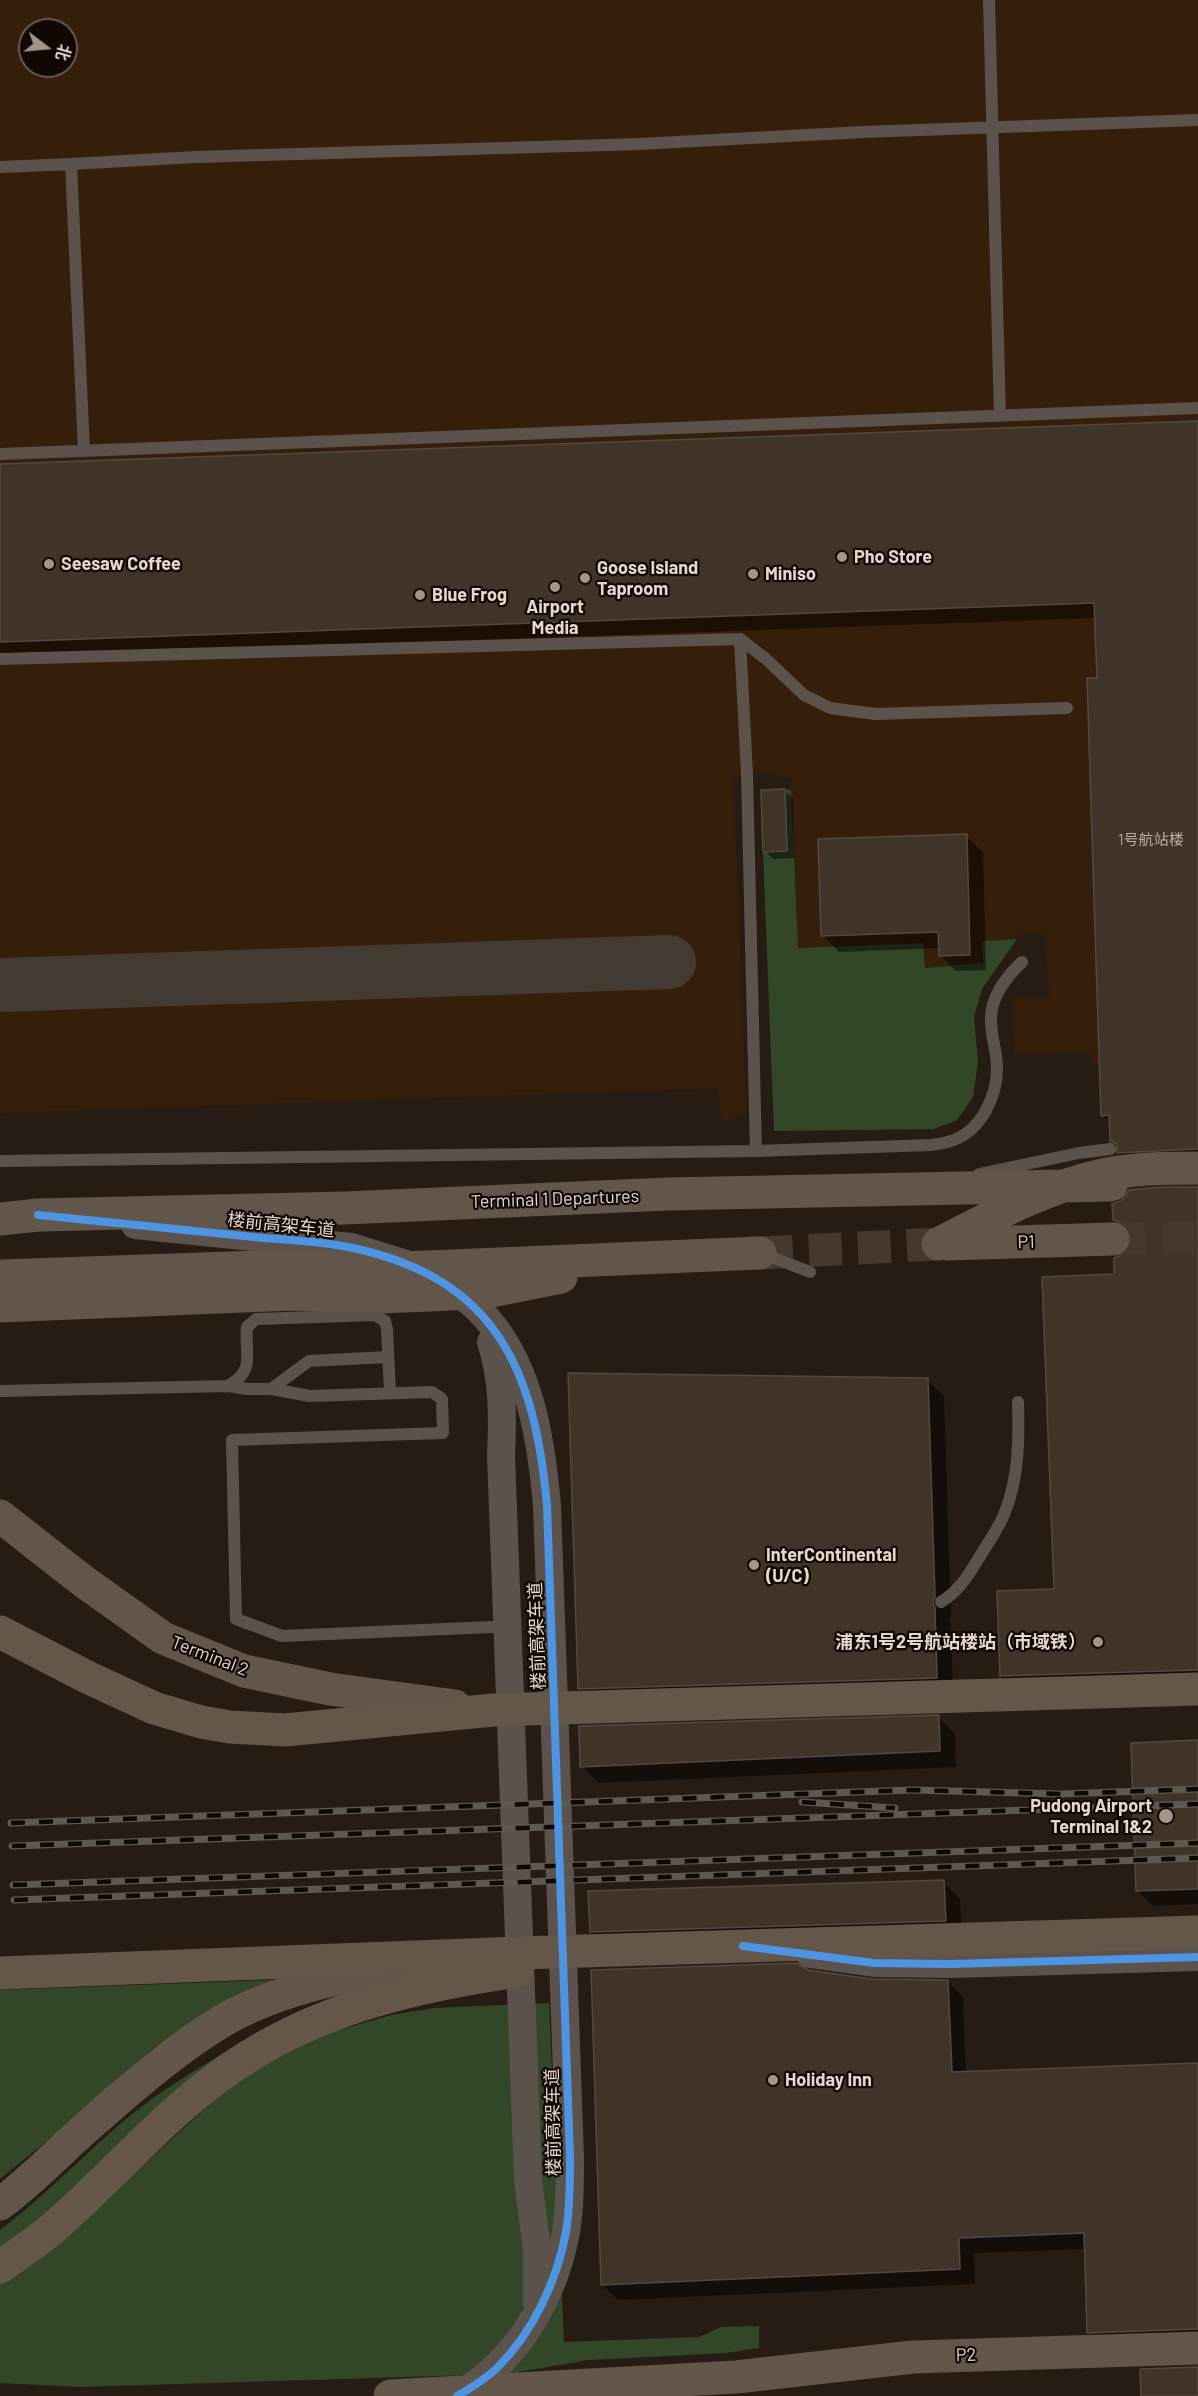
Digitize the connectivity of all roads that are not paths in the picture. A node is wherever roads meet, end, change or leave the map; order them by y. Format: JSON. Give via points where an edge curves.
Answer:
{"nodes":[{"id":1,"x":988,"y":0,"type":"edge"},
{"id":2,"x":1198,"y":120,"type":"edge"},
{"id":3,"x":991,"y":128,"type":"junction"},
{"id":4,"x":71,"y":164,"type":"junction"},
{"id":5,"x":0,"y":167,"type":"edge"},
{"id":6,"x":1198,"y":408,"type":"edge"},
{"id":7,"x":1000,"y":415,"type":"junction"},
{"id":8,"x":84,"y":451,"type":"junction"},
{"id":9,"x":0,"y":453,"type":"edge"},
{"id":10,"x":740,"y":639,"type":"junction"},
{"id":11,"x":0,"y":659,"type":"edge"},
{"id":12,"x":1067,"y":708,"type":"dead end"},
{"id":13,"x":1022,"y":962,"type":"dead end"},
{"id":14,"x":1110,"y":1149,"type":"dead end"},
{"id":15,"x":756,"y":1151,"type":"junction"},
{"id":16,"x":0,"y":1161,"type":"edge"},
{"id":17,"x":1198,"y":1167,"type":"edge"},
{"id":18,"x":1111,"y":1185,"type":"dead end"},
{"id":19,"x":910,"y":1188,"type":"junction"},
{"id":20,"x":38,"y":1215,"type":"junction"},
{"id":21,"x":0,"y":1217,"type":"edge"},
{"id":22,"x":1113,"y":1239,"type":"tunnel mouth"},
{"id":23,"x":760,"y":1253,"type":"joint"},
{"id":24,"x":629,"y":1259,"type":"junction"},
{"id":25,"x":404,"y":1268,"type":"junction"},
{"id":26,"x":810,"y":1272,"type":"dead end"},
{"id":27,"x":0,"y":1276,"type":"edge"},
{"id":28,"x":292,"y":1294,"type":"junction"},
{"id":29,"x":0,"y":1306,"type":"edge"},
{"id":30,"x":479,"y":1310,"type":"junction"},
{"id":31,"x":388,"y":1357,"type":"junction"},
{"id":32,"x":228,"y":1386,"type":"junction"},
{"id":33,"x":271,"y":1389,"type":"junction"},
{"id":34,"x":0,"y":1391,"type":"edge"},
{"id":35,"x":390,"y":1394,"type":"junction"},
{"id":36,"x":1018,"y":1402,"type":"dead end"},
{"id":37,"x":0,"y":1516,"type":"edge"},
{"id":38,"x":941,"y":1602,"type":"dead end"},
{"id":39,"x":492,"y":1627,"type":"dead end"},
{"id":40,"x":0,"y":1632,"type":"edge"},
{"id":41,"x":1198,"y":1689,"type":"edge"},
{"id":42,"x":493,"y":1710,"type":"junction"},
{"id":43,"x":1198,"y":1932,"type":"edge"},
{"id":44,"x":742,"y":1946,"type":"junction"},
{"id":45,"x":658,"y":1948,"type":"junction"},
{"id":46,"x":519,"y":1953,"type":"junction"},
{"id":47,"x":1198,"y":1957,"type":"edge"},
{"id":48,"x":0,"y":1973,"type":"edge"},
{"id":49,"x":0,"y":2205,"type":"edge"},
{"id":50,"x":0,"y":2267,"type":"edge"},
{"id":51,"x":537,"y":2313,"type":"junction"},
{"id":52,"x":1198,"y":2348,"type":"edge"},
{"id":53,"x":390,"y":2396,"type":"edge"},
{"id":54,"x":456,"y":2396,"type":"edge"}],
"edges":[{"from":1,"to":3,"type":"lane"},
{"from":2,"to":3,"type":"lane"},
{"from":3,"to":4,"type":"lane"},
{"from":3,"to":7,"type":"lane"},
{"from":4,"to":5,"type":"lane"},
{"from":4,"to":8,"type":"lane"},
{"from":6,"to":7,"type":"lane"},
{"from":7,"to":8,"type":"lane"},
{"from":8,"to":9,"type":"lane"},
{"from":10,"to":11,"type":"lane"},
{"from":10,"to":12,"type":"lane","via":[[804,695],[830,708],[875,714]]},
{"from":10,"to":15,"type":"lane"},
{"from":13,"to":15,"type":"lane","via":[[1010,973],[994,1001],[994,1092],[974,1127],[955,1140],[931,1145]]},
{"from":14,"to":19,"type":"lane"},
{"from":15,"to":16,"type":"lane"},
{"from":17,"to":22,"type":"main road","name":"P1","via":[[1133,1169],[1101,1175],[1023,1202],[938,1244]]},
{"from":18,"to":19,"type":"main road","name":"Terminal 1 Departures"},
{"from":19,"to":20,"type":"main road","name":"Terminal 1 Departures"},
{"from":20,"to":21,"type":"main road","name":"Terminal 1 Departures"},
{"from":20,"to":30,"type":"street","name":"楼前高架车道","via":[[351,1247],[435,1277]]},
{"from":23,"to":24,"type":"main road"},
{"from":23,"to":26,"type":"lane"},
{"from":24,"to":25,"type":"main road"},
{"from":24,"to":28,"type":"main road","via":[[539,1283],[486,1292],[379,1297]]},
{"from":25,"to":27,"type":"main road","via":[[258,1267]]},
{"from":25,"to":28,"type":"main road","via":[[340,1286]]},
{"from":28,"to":29,"type":"main road"},
{"from":30,"to":51,"type":"street","name":"楼前高架车道","via":[[495,1354],[502,1401],[526,2131],[537,2250]]},
{"from":30,"to":51,"type":"street","name":"楼前高架车道","via":[[506,1347],[530,1402],[547,1506],[570,2197],[566,2232],[550,2286]]},
{"from":31,"to":32,"type":"lane","via":[[385,1321],[375,1315],[256,1319],[247,1327],[246,1371]]},
{"from":31,"to":33,"type":"lane","via":[[309,1361]]},
{"from":31,"to":35,"type":"lane"},
{"from":32,"to":33,"type":"lane"},
{"from":32,"to":34,"type":"lane"},
{"from":33,"to":35,"type":"lane","via":[[310,1396]]},
{"from":35,"to":39,"type":"lane","via":[[432,1392],[442,1399],[443,1433],[232,1440],[236,1619],[282,1636]]},
{"from":36,"to":38,"type":"lane","via":[[1014,1480],[1005,1513],[966,1580]]},
{"from":37,"to":42,"type":"main road","name":"Terminal 2","via":[[164,1638],[244,1671],[385,1697]]},
{"from":40,"to":42,"type":"highway","via":[[154,1708],[220,1726],[285,1730]]},
{"from":41,"to":42,"type":"highway"},
{"from":43,"to":44,"type":"highway"},
{"from":44,"to":45,"type":"highway"},
{"from":44,"to":47,"type":"street","via":[[896,1963]]},
{"from":45,"to":46,"type":"highway"},
{"from":45,"to":50,"type":"highway","via":[[396,1993],[290,2033],[216,2079],[140,2143],[51,2230]]},
{"from":46,"to":48,"type":"highway"},
{"from":46,"to":49,"type":"main road","via":[[372,1971],[299,1989],[235,2014],[179,2051]]},
{"from":51,"to":54,"type":"street","name":"楼前高架车道","via":[[497,2368]]},
{"from":52,"to":53,"type":"main road","name":"P2","via":[[913,2357],[736,2377]]}]}
